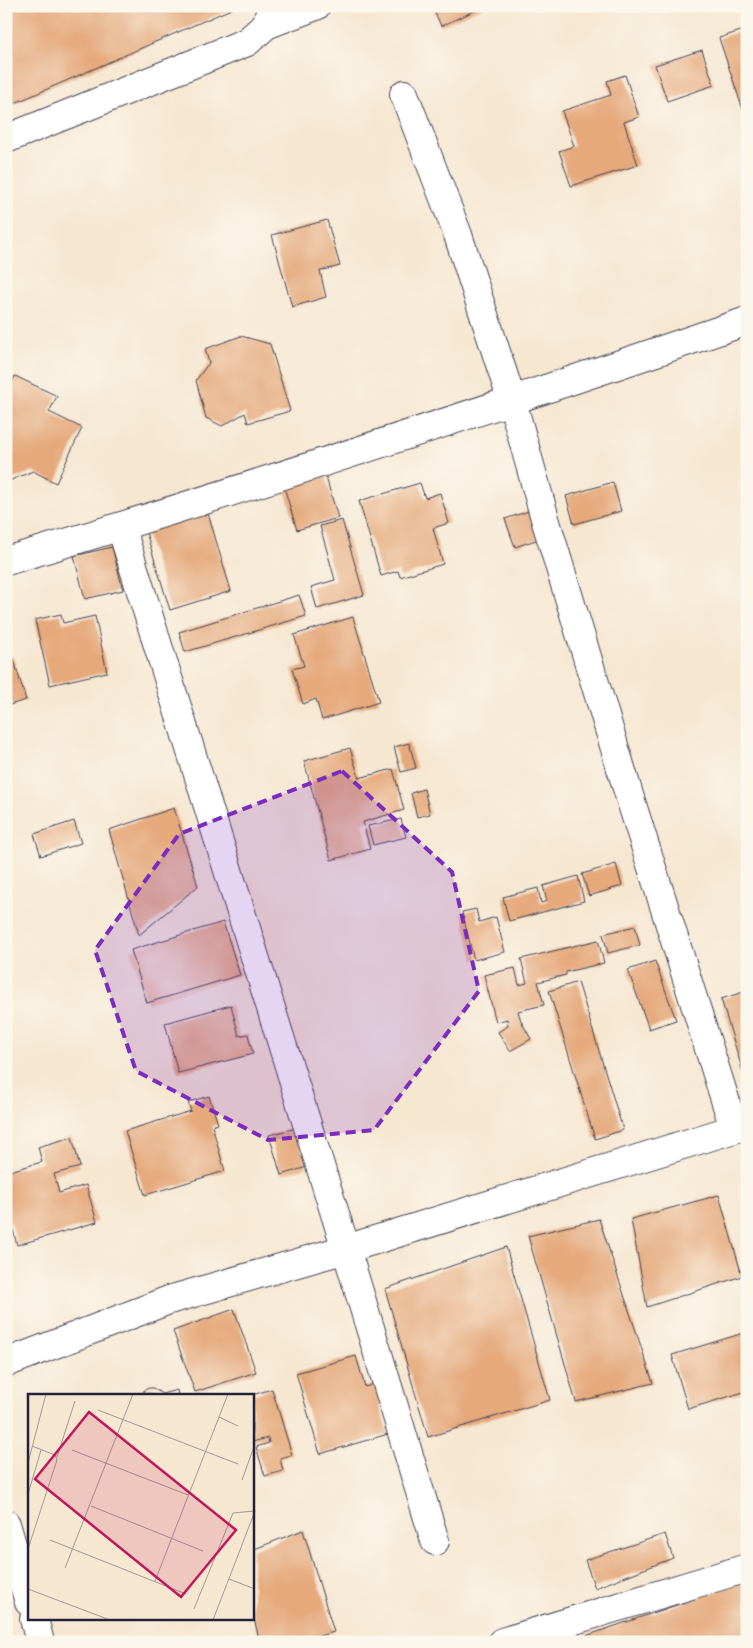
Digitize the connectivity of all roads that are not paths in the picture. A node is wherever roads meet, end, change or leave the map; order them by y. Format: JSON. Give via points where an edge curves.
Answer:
{"nodes":[{"id":1,"x":316,"y":6,"type":"edge"},
{"id":2,"x":269,"y":16,"type":"edge"},
{"id":3,"x":404,"y":94,"type":"dead end"},
{"id":4,"x":6,"y":139,"type":"edge"},
{"id":5,"x":747,"y":321,"type":"edge"},
{"id":6,"x":512,"y":401,"type":"junction"},
{"id":7,"x":121,"y":527,"type":"junction"},
{"id":8,"x":6,"y":561,"type":"edge"},
{"id":9,"x":741,"y":1127,"type":"edge"},
{"id":10,"x":346,"y":1249,"type":"junction"},
{"id":11,"x":6,"y":1364,"type":"edge"},
{"id":12,"x":6,"y":1524,"type":"edge"},
{"id":13,"x":435,"y":1541,"type":"dead end"},
{"id":14,"x":747,"y":1568,"type":"edge"},
{"id":15,"x":28,"y":1599,"type":"edge"},
{"id":16,"x":34,"y":1620,"type":"edge"},
{"id":17,"x":40,"y":1642,"type":"edge"},
{"id":18,"x":502,"y":1642,"type":"edge"}],
"edges":[{"from":1,"to":2,"type":"street"},
{"from":2,"to":4,"type":"street","via":[[247,42]]},
{"from":3,"to":6,"type":"street","via":[[458,235]]},
{"from":5,"to":6,"type":"street"},
{"from":6,"to":7,"type":"street"},
{"from":6,"to":9,"type":"street","via":[[627,789]]},
{"from":7,"to":8,"type":"street"},
{"from":7,"to":10,"type":"street"},
{"from":9,"to":10,"type":"street"},
{"from":10,"to":11,"type":"street","via":[[169,1300]]},
{"from":10,"to":13,"type":"street"},
{"from":12,"to":15,"type":"street"},
{"from":14,"to":18,"type":"street"},
{"from":16,"to":17,"type":"street"}]}
